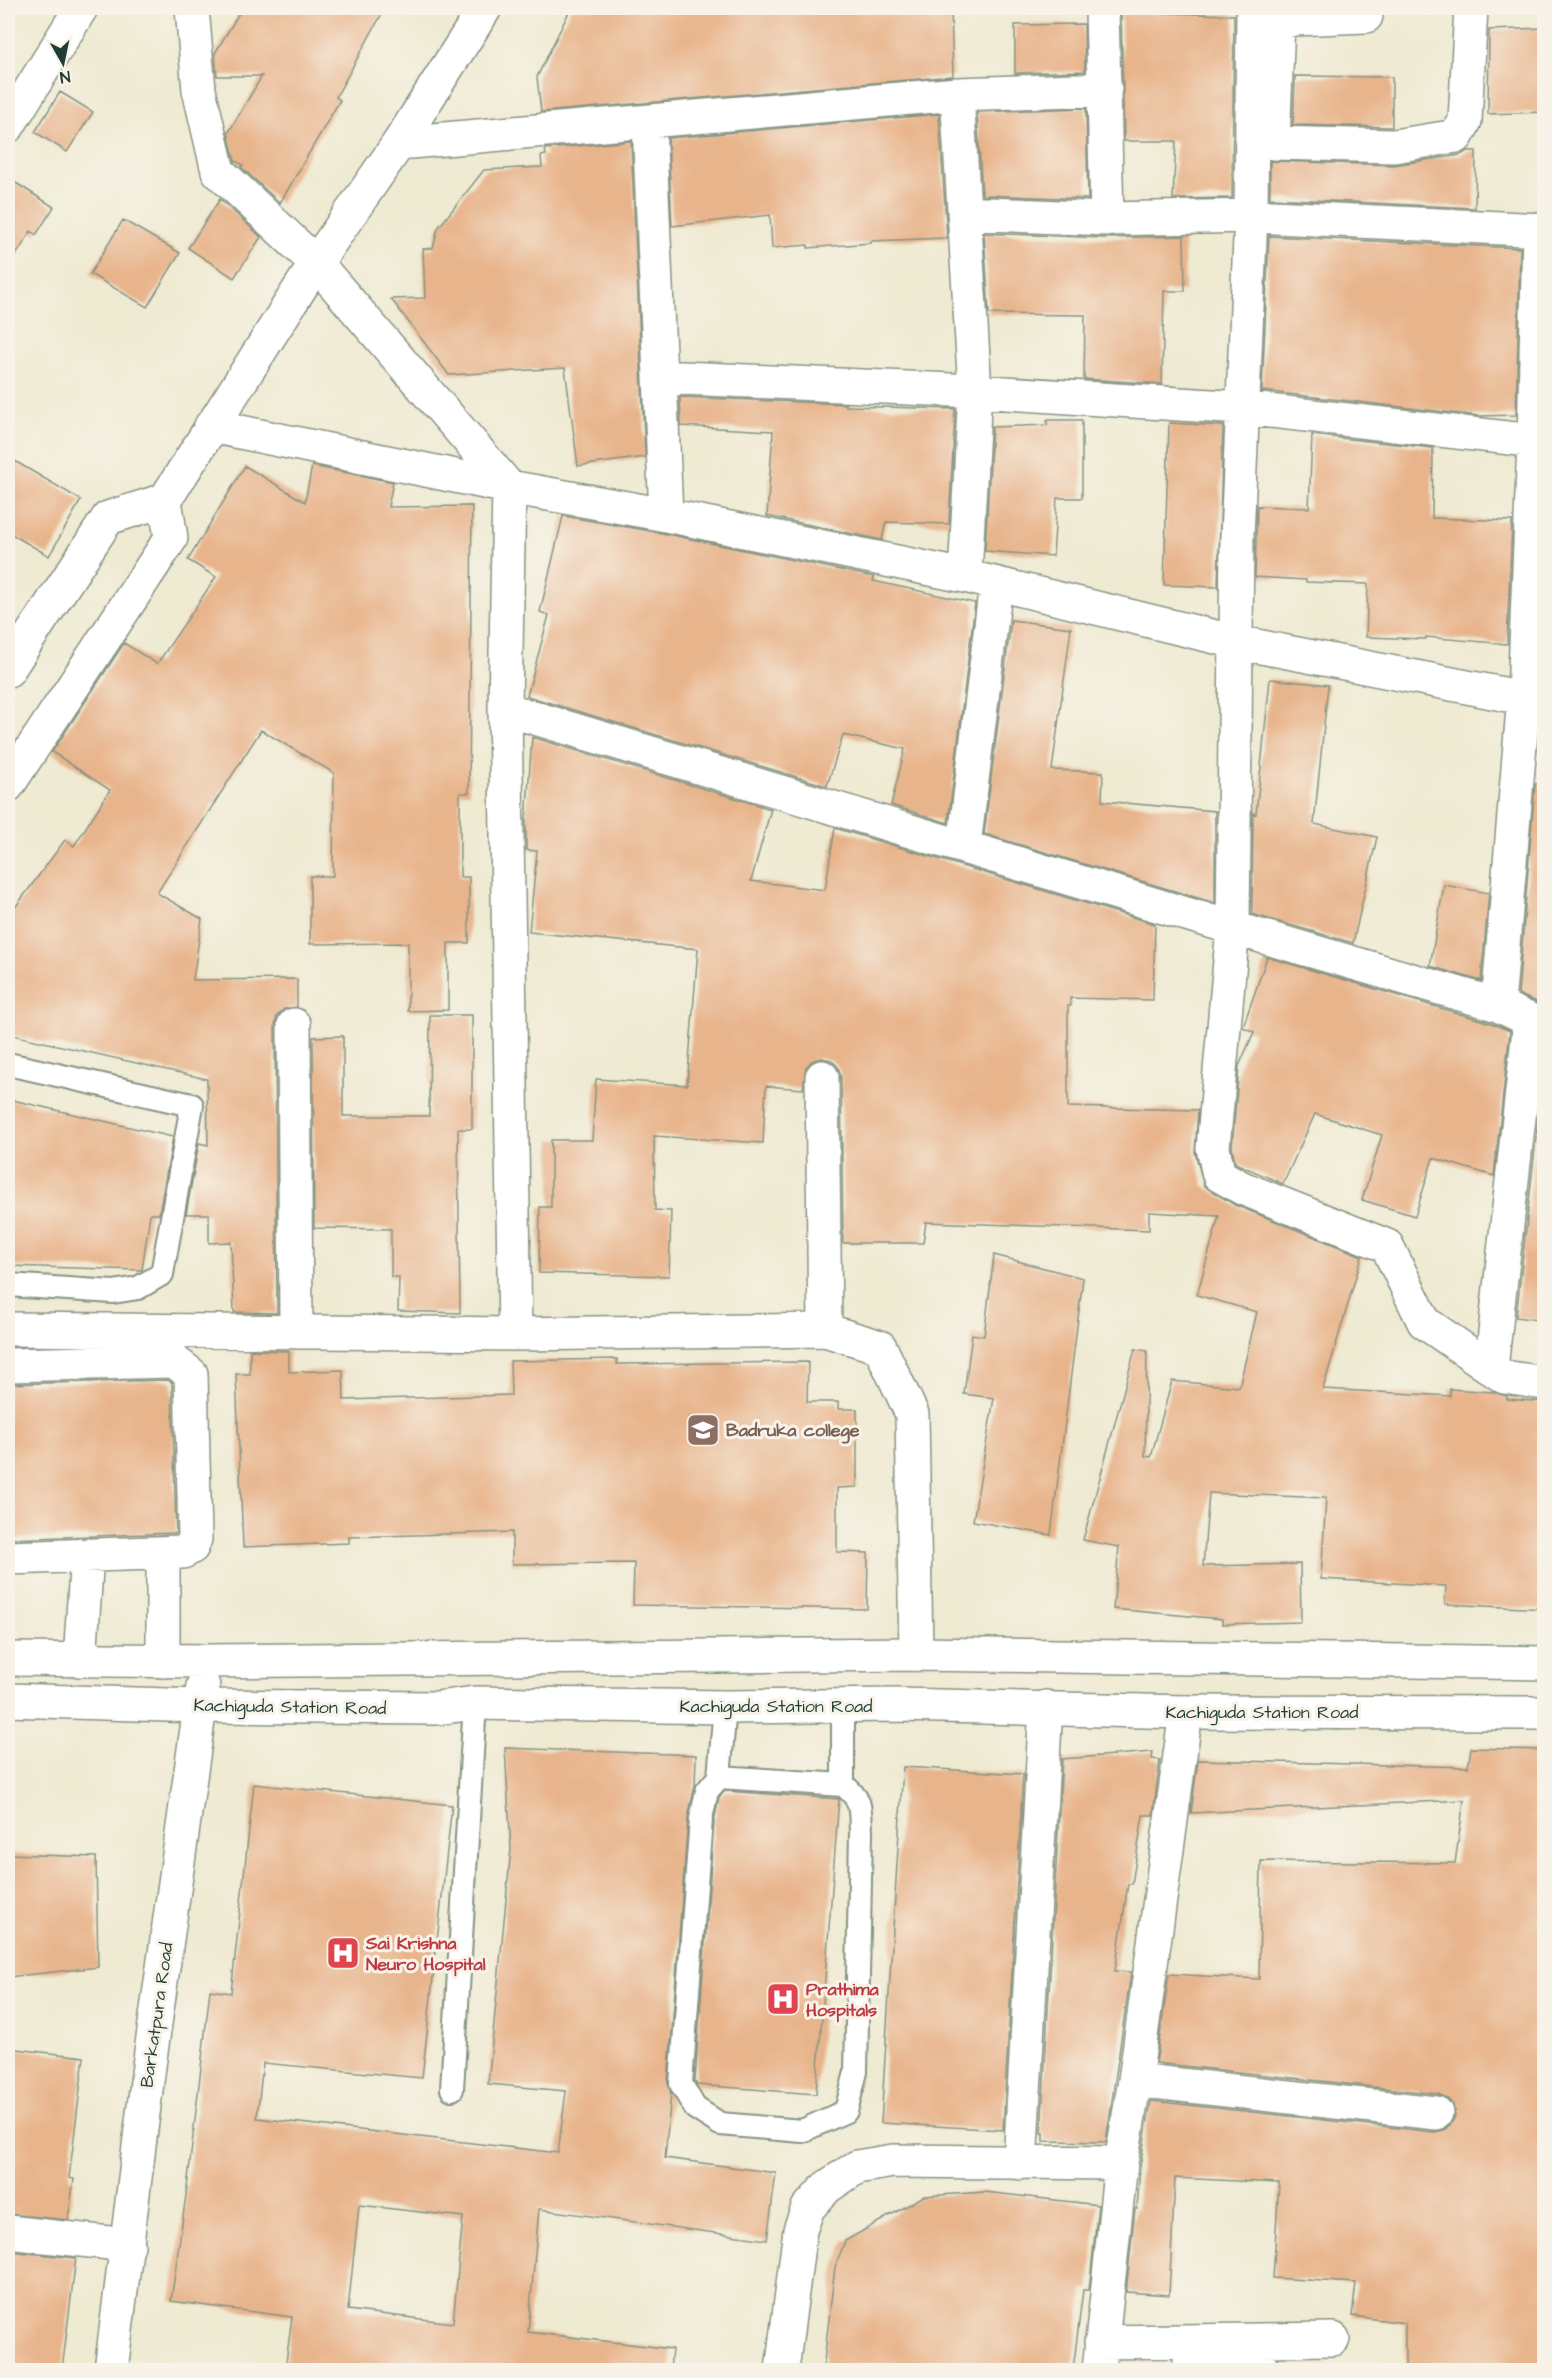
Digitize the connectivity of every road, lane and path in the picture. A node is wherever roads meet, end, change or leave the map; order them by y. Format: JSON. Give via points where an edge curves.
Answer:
{"nodes":[{"id":1,"x":81,"y":8,"type":"edge"},
{"id":2,"x":192,"y":8,"type":"edge"},
{"id":3,"x":485,"y":8,"type":"edge"},
{"id":4,"x":1102,"y":8,"type":"edge"},
{"id":5,"x":1253,"y":8,"type":"edge"},
{"id":6,"x":1365,"y":8,"type":"edge"},
{"id":7,"x":1471,"y":8,"type":"edge"},
{"id":8,"x":1105,"y":89,"type":"junction"},
{"id":9,"x":957,"y":94,"type":"junction"},
{"id":10,"x":1269,"y":115,"type":"junction"},
{"id":11,"x":649,"y":123,"type":"junction"},
{"id":12,"x":8,"y":126,"type":"edge"},
{"id":13,"x":399,"y":143,"type":"junction"},
{"id":14,"x":964,"y":213,"type":"junction"},
{"id":15,"x":1251,"y":216,"type":"junction"},
{"id":16,"x":1107,"y":219,"type":"junction"},
{"id":17,"x":1542,"y":230,"type":"edge"},
{"id":18,"x":316,"y":263,"type":"junction"},
{"id":19,"x":660,"y":377,"type":"junction"},
{"id":20,"x":975,"y":391,"type":"junction"},
{"id":21,"x":1243,"y":408,"type":"junction"},
{"id":22,"x":211,"y":426,"type":"junction"},
{"id":23,"x":1539,"y":442,"type":"edge"},
{"id":24,"x":509,"y":488,"type":"junction"},
{"id":25,"x":165,"y":500,"type":"junction"},
{"id":26,"x":666,"y":515,"type":"junction"},
{"id":27,"x":965,"y":576,"type":"junction"},
{"id":28,"x":996,"y":584,"type":"junction"},
{"id":29,"x":1236,"y":642,"type":"junction"},
{"id":30,"x":8,"y":670,"type":"edge"},
{"id":31,"x":1534,"y":699,"type":"edge"},
{"id":32,"x":505,"y":709,"type":"junction"},
{"id":33,"x":8,"y":785,"type":"edge"},
{"id":34,"x":964,"y":846,"type":"junction"},
{"id":35,"x":1233,"y":928,"type":"junction"},
{"id":36,"x":1498,"y":1005,"type":"junction"},
{"id":37,"x":1537,"y":1022,"type":"edge"},
{"id":38,"x":294,"y":1024,"type":"dead end"},
{"id":39,"x":8,"y":1064,"type":"edge"},
{"id":40,"x":822,"y":1077,"type":"dead end"},
{"id":41,"x":8,"y":1285,"type":"edge"},
{"id":42,"x":8,"y":1329,"type":"edge"},
{"id":43,"x":825,"y":1330,"type":"junction"},
{"id":44,"x":296,"y":1332,"type":"junction"},
{"id":45,"x":515,"y":1334,"type":"junction"},
{"id":46,"x":8,"y":1365,"type":"edge"},
{"id":47,"x":1491,"y":1368,"type":"junction"},
{"id":48,"x":1545,"y":1383,"type":"edge"},
{"id":49,"x":163,"y":1553,"type":"junction"},
{"id":50,"x":87,"y":1555,"type":"junction"},
{"id":51,"x":8,"y":1558,"type":"edge"},
{"id":52,"x":916,"y":1654,"type":"junction"},
{"id":53,"x":8,"y":1659,"type":"edge"},
{"id":54,"x":80,"y":1660,"type":"junction"},
{"id":55,"x":163,"y":1661,"type":"junction"},
{"id":56,"x":207,"y":1661,"type":"junction"},
{"id":57,"x":1545,"y":1663,"type":"edge"},
{"id":58,"x":8,"y":1700,"type":"edge"},
{"id":59,"x":475,"y":1703,"type":"junction"},
{"id":60,"x":843,"y":1705,"type":"junction"},
{"id":61,"x":200,"y":1706,"type":"junction"},
{"id":62,"x":725,"y":1707,"type":"junction"},
{"id":63,"x":1046,"y":1707,"type":"junction"},
{"id":64,"x":1186,"y":1712,"type":"junction"},
{"id":65,"x":1545,"y":1713,"type":"edge"},
{"id":66,"x":719,"y":1777,"type":"junction"},
{"id":67,"x":843,"y":1785,"type":"junction"},
{"id":68,"x":1135,"y":2080,"type":"junction"},
{"id":69,"x":452,"y":2089,"type":"dead end"},
{"id":70,"x":1436,"y":2113,"type":"dead end"},
{"id":71,"x":1020,"y":2163,"type":"junction"},
{"id":72,"x":1120,"y":2163,"type":"junction"},
{"id":73,"x":8,"y":2232,"type":"edge"},
{"id":74,"x":128,"y":2245,"type":"junction"},
{"id":75,"x":1333,"y":2339,"type":"dead end"},
{"id":76,"x":1100,"y":2356,"type":"edge"},
{"id":77,"x":111,"y":2370,"type":"edge"},
{"id":78,"x":782,"y":2370,"type":"edge"},
{"id":79,"x":1264,"y":2370,"type":"edge"}],
"edges":[{"from":1,"to":12,"type":"street"},
{"from":2,"to":18,"type":"street","via":[[199,90],[218,171]]},
{"from":3,"to":13,"type":"street"},
{"from":4,"to":8,"type":"street"},
{"from":5,"to":10,"type":"street"},
{"from":6,"to":10,"type":"street","via":[[1366,16],[1302,18],[1278,23]]},
{"from":7,"to":10,"type":"street","via":[[1465,121],[1457,136],[1394,146],[1273,143]]},
{"from":8,"to":9,"type":"street"},
{"from":8,"to":16,"type":"street"},
{"from":9,"to":11,"type":"street"},
{"from":9,"to":14,"type":"street"},
{"from":10,"to":15,"type":"street"},
{"from":11,"to":13,"type":"street"},
{"from":11,"to":19,"type":"street"},
{"from":13,"to":18,"type":"street"},
{"from":14,"to":16,"type":"street"},
{"from":14,"to":20,"type":"street"},
{"from":15,"to":16,"type":"street"},
{"from":15,"to":17,"type":"street"},
{"from":15,"to":21,"type":"street"},
{"from":17,"to":23,"type":"street"},
{"from":18,"to":22,"type":"street"},
{"from":18,"to":24,"type":"street"},
{"from":19,"to":20,"type":"street"},
{"from":19,"to":26,"type":"street"},
{"from":20,"to":21,"type":"street"},
{"from":20,"to":27,"type":"street"},
{"from":21,"to":23,"type":"street"},
{"from":21,"to":29,"type":"street"},
{"from":22,"to":24,"type":"street"},
{"from":22,"to":25,"type":"street"},
{"from":23,"to":31,"type":"street"},
{"from":24,"to":26,"type":"street"},
{"from":24,"to":32,"type":"street"},
{"from":25,"to":30,"type":"street","via":[[108,518]]},
{"from":25,"to":33,"type":"street","via":[[171,538]]},
{"from":26,"to":27,"type":"street"},
{"from":27,"to":28,"type":"street"},
{"from":28,"to":29,"type":"street"},
{"from":28,"to":34,"type":"street"},
{"from":29,"to":31,"type":"street"},
{"from":29,"to":35,"type":"street"},
{"from":31,"to":36,"type":"street"},
{"from":32,"to":34,"type":"street"},
{"from":32,"to":45,"type":"street"},
{"from":34,"to":35,"type":"street"},
{"from":35,"to":36,"type":"street"},
{"from":35,"to":47,"type":"street","via":[[1213,1148],[1219,1175],[1242,1188],[1387,1246],[1424,1322]]},
{"from":36,"to":37,"type":"street"},
{"from":37,"to":47,"type":"street"},
{"from":38,"to":44,"type":"street"},
{"from":39,"to":41,"type":"lane","via":[[192,1105],[162,1274],[138,1288],[113,1292]]},
{"from":40,"to":43,"type":"street"},
{"from":42,"to":44,"type":"street"},
{"from":43,"to":45,"type":"street"},
{"from":43,"to":52,"type":"street","via":[[880,1347],[912,1413]]},
{"from":44,"to":45,"type":"street"},
{"from":46,"to":49,"type":"street","via":[[174,1361],[191,1374],[195,1539],[183,1552]]},
{"from":47,"to":48,"type":"street","via":[[1504,1377]]},
{"from":49,"to":50,"type":"street"},
{"from":49,"to":55,"type":"street"},
{"from":50,"to":51,"type":"street"},
{"from":50,"to":54,"type":"street"},
{"from":52,"to":56,"type":"street"},
{"from":52,"to":57,"type":"street"},
{"from":53,"to":54,"type":"street"},
{"from":54,"to":55,"type":"street"},
{"from":55,"to":56,"type":"street"},
{"from":56,"to":61,"type":"street","name":"Barkatpura Road"},
{"from":58,"to":61,"type":"street","name":"Kachiguda Station Road"},
{"from":59,"to":61,"type":"street","name":"Kachiguda Station Road","via":[[437,1708]]},
{"from":59,"to":62,"type":"street","name":"Kachiguda Station Road"},
{"from":59,"to":69,"type":"lane"},
{"from":60,"to":62,"type":"street","name":"Kachiguda Station Road"},
{"from":60,"to":63,"type":"street","name":"Kachiguda Station Road"},
{"from":60,"to":67,"type":"lane"},
{"from":61,"to":74,"type":"street","name":"Barkatpura Road"},
{"from":62,"to":66,"type":"lane"},
{"from":63,"to":64,"type":"street","name":"Kachiguda Station Road"},
{"from":63,"to":71,"type":"street"},
{"from":64,"to":65,"type":"street","name":"Kachiguda Station Road"},
{"from":64,"to":68,"type":"street"},
{"from":66,"to":67,"type":"lane"},
{"from":66,"to":67,"type":"lane","via":[[707,1791],[701,1819],[681,2084],[695,2108],[720,2124],[802,2131],[846,2111],[856,2072],[860,1809],[855,1794]]},
{"from":68,"to":70,"type":"street"},
{"from":68,"to":72,"type":"street"},
{"from":71,"to":72,"type":"street"},
{"from":71,"to":78,"type":"street","via":[[893,2161],[857,2167],[826,2187],[808,2208],[800,2230]]},
{"from":72,"to":76,"type":"street"},
{"from":73,"to":74,"type":"street"},
{"from":74,"to":77,"type":"street","name":"Barkatpura Road"},
{"from":75,"to":76,"type":"street"},
{"from":76,"to":79,"type":"street","via":[[1256,2364]]}]}
